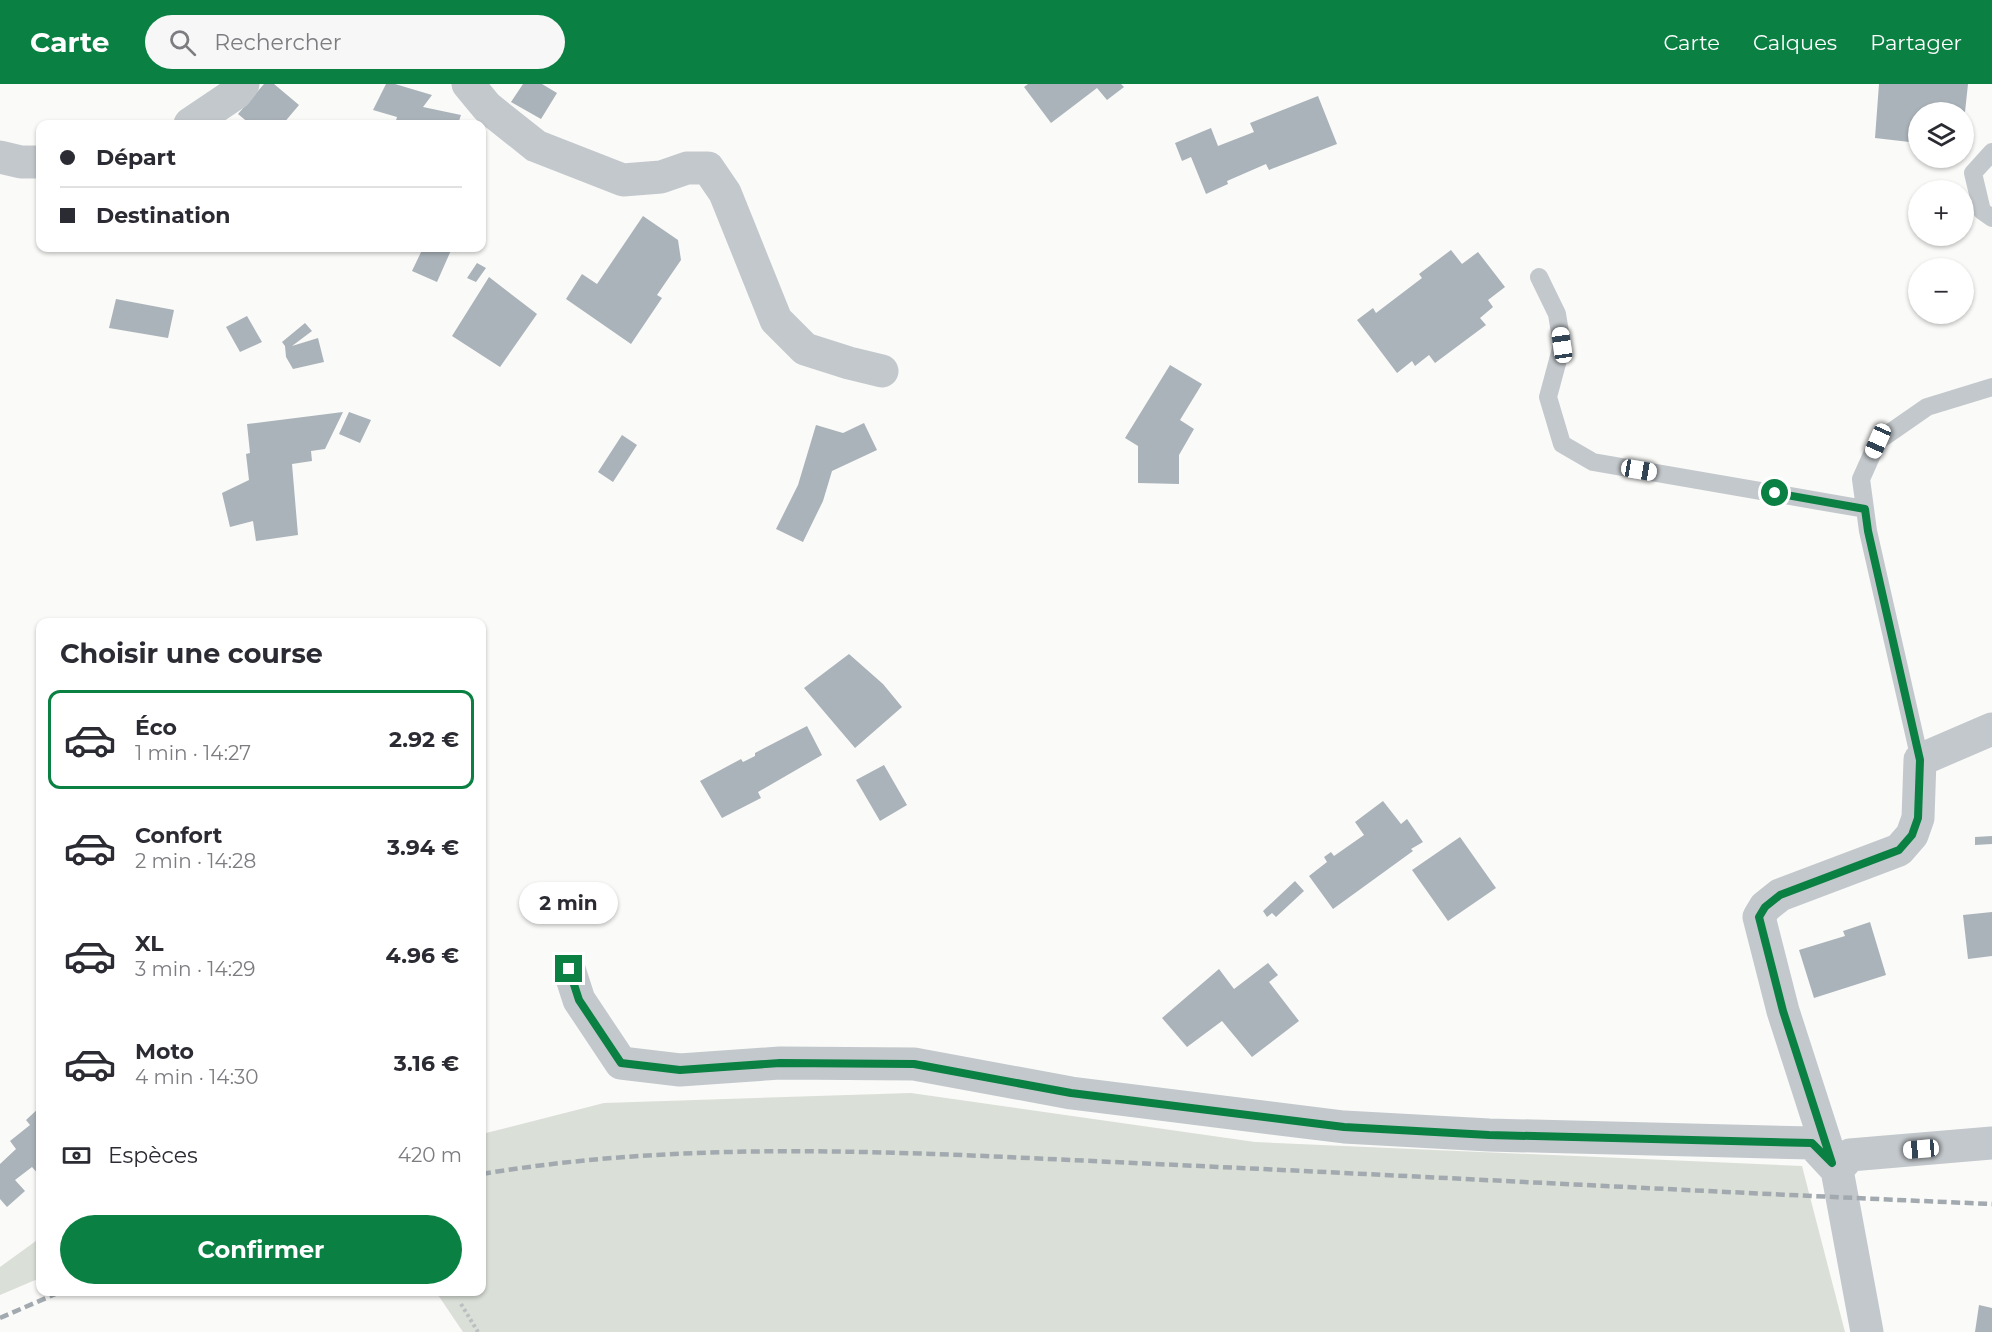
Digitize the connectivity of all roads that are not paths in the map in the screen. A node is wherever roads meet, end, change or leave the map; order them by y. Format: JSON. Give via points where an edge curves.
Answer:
{"nodes":[{"id":1,"x":243,"y":84,"type":"edge"},
{"id":2,"x":468,"y":84,"type":"edge"},
{"id":3,"x":196,"y":120,"type":"edge"},
{"id":4,"x":1992,"y":152,"type":"edge"},
{"id":5,"x":0,"y":157,"type":"edge"},
{"id":6,"x":36,"y":162,"type":"edge"},
{"id":7,"x":1992,"y":218,"type":"edge"},
{"id":8,"x":1539,"y":276,"type":"dead end"},
{"id":9,"x":882,"y":371,"type":"dead end"},
{"id":10,"x":1992,"y":387,"type":"edge"},
{"id":11,"x":1865,"y":509,"type":"junction"},
{"id":12,"x":1992,"y":729,"type":"edge"},
{"id":13,"x":1920,"y":760,"type":"junction"},
{"id":14,"x":569,"y":969,"type":"dead end"},
{"id":15,"x":1992,"y":1143,"type":"edge"},
{"id":16,"x":1835,"y":1166,"type":"junction"},
{"id":17,"x":1867,"y":1332,"type":"edge"}],
"edges":[{"from":1,"to":3,"type":"street"},
{"from":2,"to":9,"type":"street","via":[[487,108],[536,146],[623,180],[708,168],[725,193],[776,320],[805,349]]},
{"from":4,"to":7,"type":"lane","via":[[1973,173],[1982,212]]},
{"from":5,"to":6,"type":"street"},
{"from":8,"to":11,"type":"lane","via":[[1557,314],[1562,345],[1548,397],[1562,444],[1593,462]]},
{"from":10,"to":11,"type":"lane","via":[[1927,406],[1878,441],[1861,479]]},
{"from":11,"to":13,"type":"lane"},
{"from":12,"to":13,"type":"street"},
{"from":13,"to":16,"type":"street","via":[[1918,818],[1912,835],[1899,850],[1780,895],[1759,917],[1783,1011]]},
{"from":14,"to":16,"type":"street","via":[[579,1000],[621,1063],[680,1070],[780,1063],[914,1064],[1071,1093],[1344,1127],[1489,1135],[1812,1143]]},
{"from":15,"to":16,"type":"street","via":[[1850,1155]]},
{"from":16,"to":17,"type":"street"}]}
